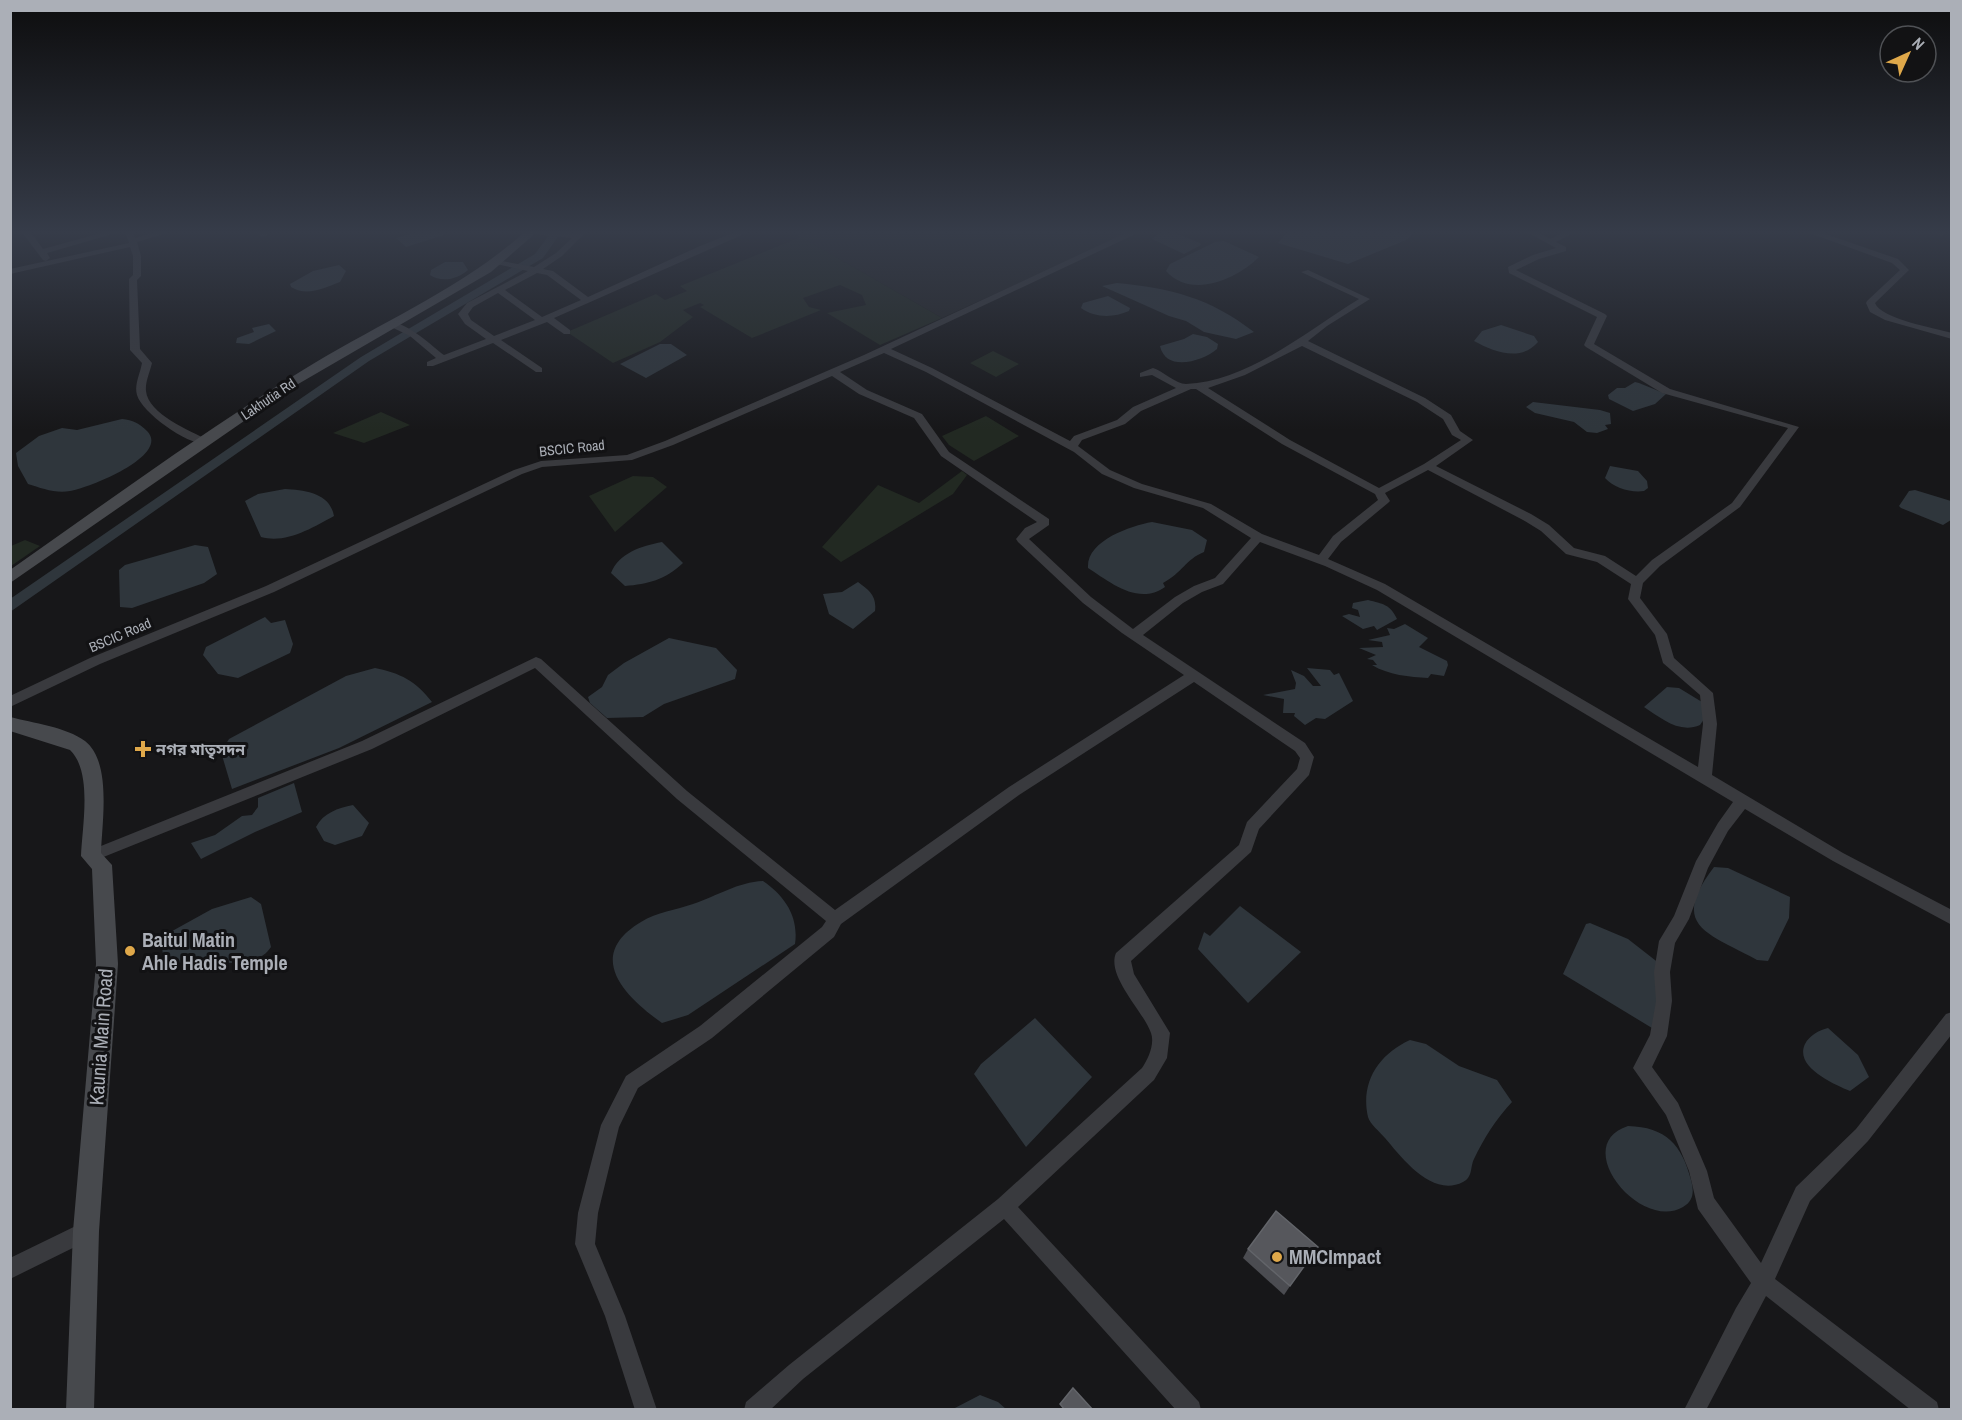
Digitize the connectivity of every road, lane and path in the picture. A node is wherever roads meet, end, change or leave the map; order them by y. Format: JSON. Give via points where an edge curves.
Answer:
{"nodes":[{"id":1,"x":132,"y":297,"type":"edge"},
{"id":2,"x":437,"y":297,"type":"edge"},
{"id":3,"x":484,"y":297,"type":"edge"},
{"id":4,"x":511,"y":297,"type":"edge"},
{"id":5,"x":583,"y":297,"type":"edge"},
{"id":6,"x":593,"y":297,"type":"edge"},
{"id":7,"x":995,"y":297,"type":"edge"},
{"id":8,"x":1362,"y":297,"type":"edge"},
{"id":9,"x":1564,"y":297,"type":"edge"},
{"id":10,"x":1876,"y":297,"type":"edge"},
{"id":11,"x":587,"y":300,"type":"junction"},
{"id":12,"x":545,"y":320,"type":"junction"},
{"id":13,"x":390,"y":324,"type":"junction"},
{"id":14,"x":567,"y":332,"type":"dead end"},
{"id":15,"x":1952,"y":336,"type":"edge"},
{"id":16,"x":494,"y":339,"type":"junction"},
{"id":17,"x":1302,"y":342,"type":"junction"},
{"id":18,"x":884,"y":349,"type":"junction"},
{"id":19,"x":442,"y":359,"type":"junction"},
{"id":20,"x":430,"y":364,"type":"dead end"},
{"id":21,"x":539,"y":370,"type":"dead end"},
{"id":22,"x":833,"y":372,"type":"junction"},
{"id":23,"x":1143,"y":375,"type":"dead end"},
{"id":24,"x":1197,"y":385,"type":"junction"},
{"id":25,"x":1183,"y":388,"type":"junction"},
{"id":26,"x":204,"y":442,"type":"junction"},
{"id":27,"x":1072,"y":446,"type":"junction"},
{"id":28,"x":1428,"y":466,"type":"junction"},
{"id":29,"x":1379,"y":492,"type":"junction"},
{"id":30,"x":1258,"y":537,"type":"junction"},
{"id":31,"x":1321,"y":560,"type":"junction"},
{"id":32,"x":10,"y":578,"type":"edge"},
{"id":33,"x":1637,"y":582,"type":"junction"},
{"id":34,"x":1134,"y":635,"type":"junction"},
{"id":35,"x":1193,"y":676,"type":"junction"},
{"id":36,"x":10,"y":702,"type":"edge"},
{"id":37,"x":10,"y":724,"type":"edge"},
{"id":38,"x":1704,"y":779,"type":"junction"},
{"id":39,"x":1742,"y":802,"type":"junction"},
{"id":40,"x":91,"y":856,"type":"junction"},
{"id":41,"x":1952,"y":918,"type":"edge"},
{"id":42,"x":835,"y":919,"type":"junction"},
{"id":43,"x":1952,"y":1020,"type":"edge"},
{"id":44,"x":1005,"y":1206,"type":"junction"},
{"id":45,"x":86,"y":1231,"type":"junction"},
{"id":46,"x":10,"y":1269,"type":"edge"},
{"id":47,"x":1763,"y":1282,"type":"junction"},
{"id":48,"x":80,"y":1410,"type":"edge"},
{"id":49,"x":646,"y":1410,"type":"edge"},
{"id":50,"x":754,"y":1410,"type":"edge"},
{"id":51,"x":1191,"y":1410,"type":"edge"},
{"id":52,"x":1694,"y":1410,"type":"edge"},
{"id":53,"x":1929,"y":1410,"type":"edge"}],
"edges":[{"from":1,"to":26,"type":"street","via":[[135,350],[147,363],[141,391],[147,406],[174,428]]},
{"from":2,"to":13,"type":"street","name":"Lakhutia Rd"},
{"from":3,"to":16,"type":"street","via":[[463,314],[468,322]]},
{"from":4,"to":12,"type":"street"},
{"from":5,"to":11,"type":"street"},
{"from":6,"to":11,"type":"street"},
{"from":7,"to":18,"type":"street","name":"BSCIC Road"},
{"from":8,"to":17,"type":"street","via":[[1366,299]]},
{"from":9,"to":33,"type":"street","via":[[1602,315],[1589,345],[1666,391],[1794,428],[1736,505],[1656,563]]},
{"from":10,"to":15,"type":"street","via":[[1870,303],[1873,310],[1888,318]]},
{"from":11,"to":12,"type":"street"},
{"from":12,"to":14,"type":"street"},
{"from":12,"to":16,"type":"street"},
{"from":13,"to":19,"type":"street","via":[[413,334]]},
{"from":13,"to":26,"type":"street","name":"Lakhutia Rd","via":[[329,359]]},
{"from":16,"to":19,"type":"street"},
{"from":16,"to":21,"type":"street"},
{"from":17,"to":24,"type":"street","via":[[1242,373]]},
{"from":17,"to":28,"type":"street","via":[[1447,417],[1456,433],[1468,440]]},
{"from":18,"to":22,"type":"street","name":"BSCIC Road"},
{"from":18,"to":27,"type":"street"},
{"from":19,"to":20,"type":"street"},
{"from":22,"to":34,"type":"street","via":[[863,392],[918,416],[945,454],[1045,522],[1022,539],[1087,600]]},
{"from":22,"to":36,"type":"street","name":"BSCIC Road","via":[[628,458],[541,465],[518,472],[270,589],[95,661]]},
{"from":23,"to":25,"type":"street","via":[[1154,371]]},
{"from":24,"to":25,"type":"street"},
{"from":24,"to":29,"type":"street","via":[[1286,442]]},
{"from":25,"to":27,"type":"street","via":[[1137,409],[1121,422],[1078,438]]},
{"from":26,"to":32,"type":"street","name":"Lakhutia Rd"},
{"from":27,"to":30,"type":"street","via":[[1106,472],[1138,486],[1207,506]]},
{"from":28,"to":29,"type":"street"},
{"from":28,"to":33,"type":"street","via":[[1527,517],[1570,551],[1601,560]]},
{"from":29,"to":31,"type":"street","via":[[1384,501],[1337,538]]},
{"from":30,"to":31,"type":"street"},
{"from":30,"to":34,"type":"street","via":[[1219,581],[1179,600]]},
{"from":31,"to":38,"type":"street","via":[[1381,587]]},
{"from":33,"to":38,"type":"street","via":[[1634,599],[1661,634],[1668,660],[1706,693],[1710,724]]},
{"from":34,"to":35,"type":"street"},
{"from":35,"to":42,"type":"street","via":[[1014,791]]},
{"from":35,"to":44,"type":"street","via":[[1300,747],[1307,757],[1304,771],[1252,826],[1246,848],[1122,958],[1126,976],[1161,1033],[1158,1058],[1148,1074]]},
{"from":37,"to":40,"type":"street","name":"Kaunia Main Road","via":[[79,746],[90,760]]},
{"from":38,"to":39,"type":"street"},
{"from":39,"to":41,"type":"street"},
{"from":39,"to":47,"type":"street","via":[[1701,866],[1681,919],[1667,941],[1658,1036],[1642,1068],[1672,1109],[1698,1171],[1705,1202]]},
{"from":40,"to":42,"type":"street","via":[[367,745],[536,662],[678,793]]},
{"from":40,"to":45,"type":"street","name":"Kaunia Main Road","via":[[102,865],[107,964]]},
{"from":42,"to":49,"type":"street","via":[[828,932],[706,1032],[632,1082],[610,1125],[588,1213],[585,1245],[615,1316]]},
{"from":43,"to":47,"type":"street","via":[[1862,1135],[1803,1194]]},
{"from":44,"to":50,"type":"street"},
{"from":44,"to":51,"type":"street"},
{"from":45,"to":46,"type":"street"},
{"from":45,"to":48,"type":"street","name":"Kaunia Main Road"},
{"from":47,"to":52,"type":"street"},
{"from":47,"to":53,"type":"street"}]}
